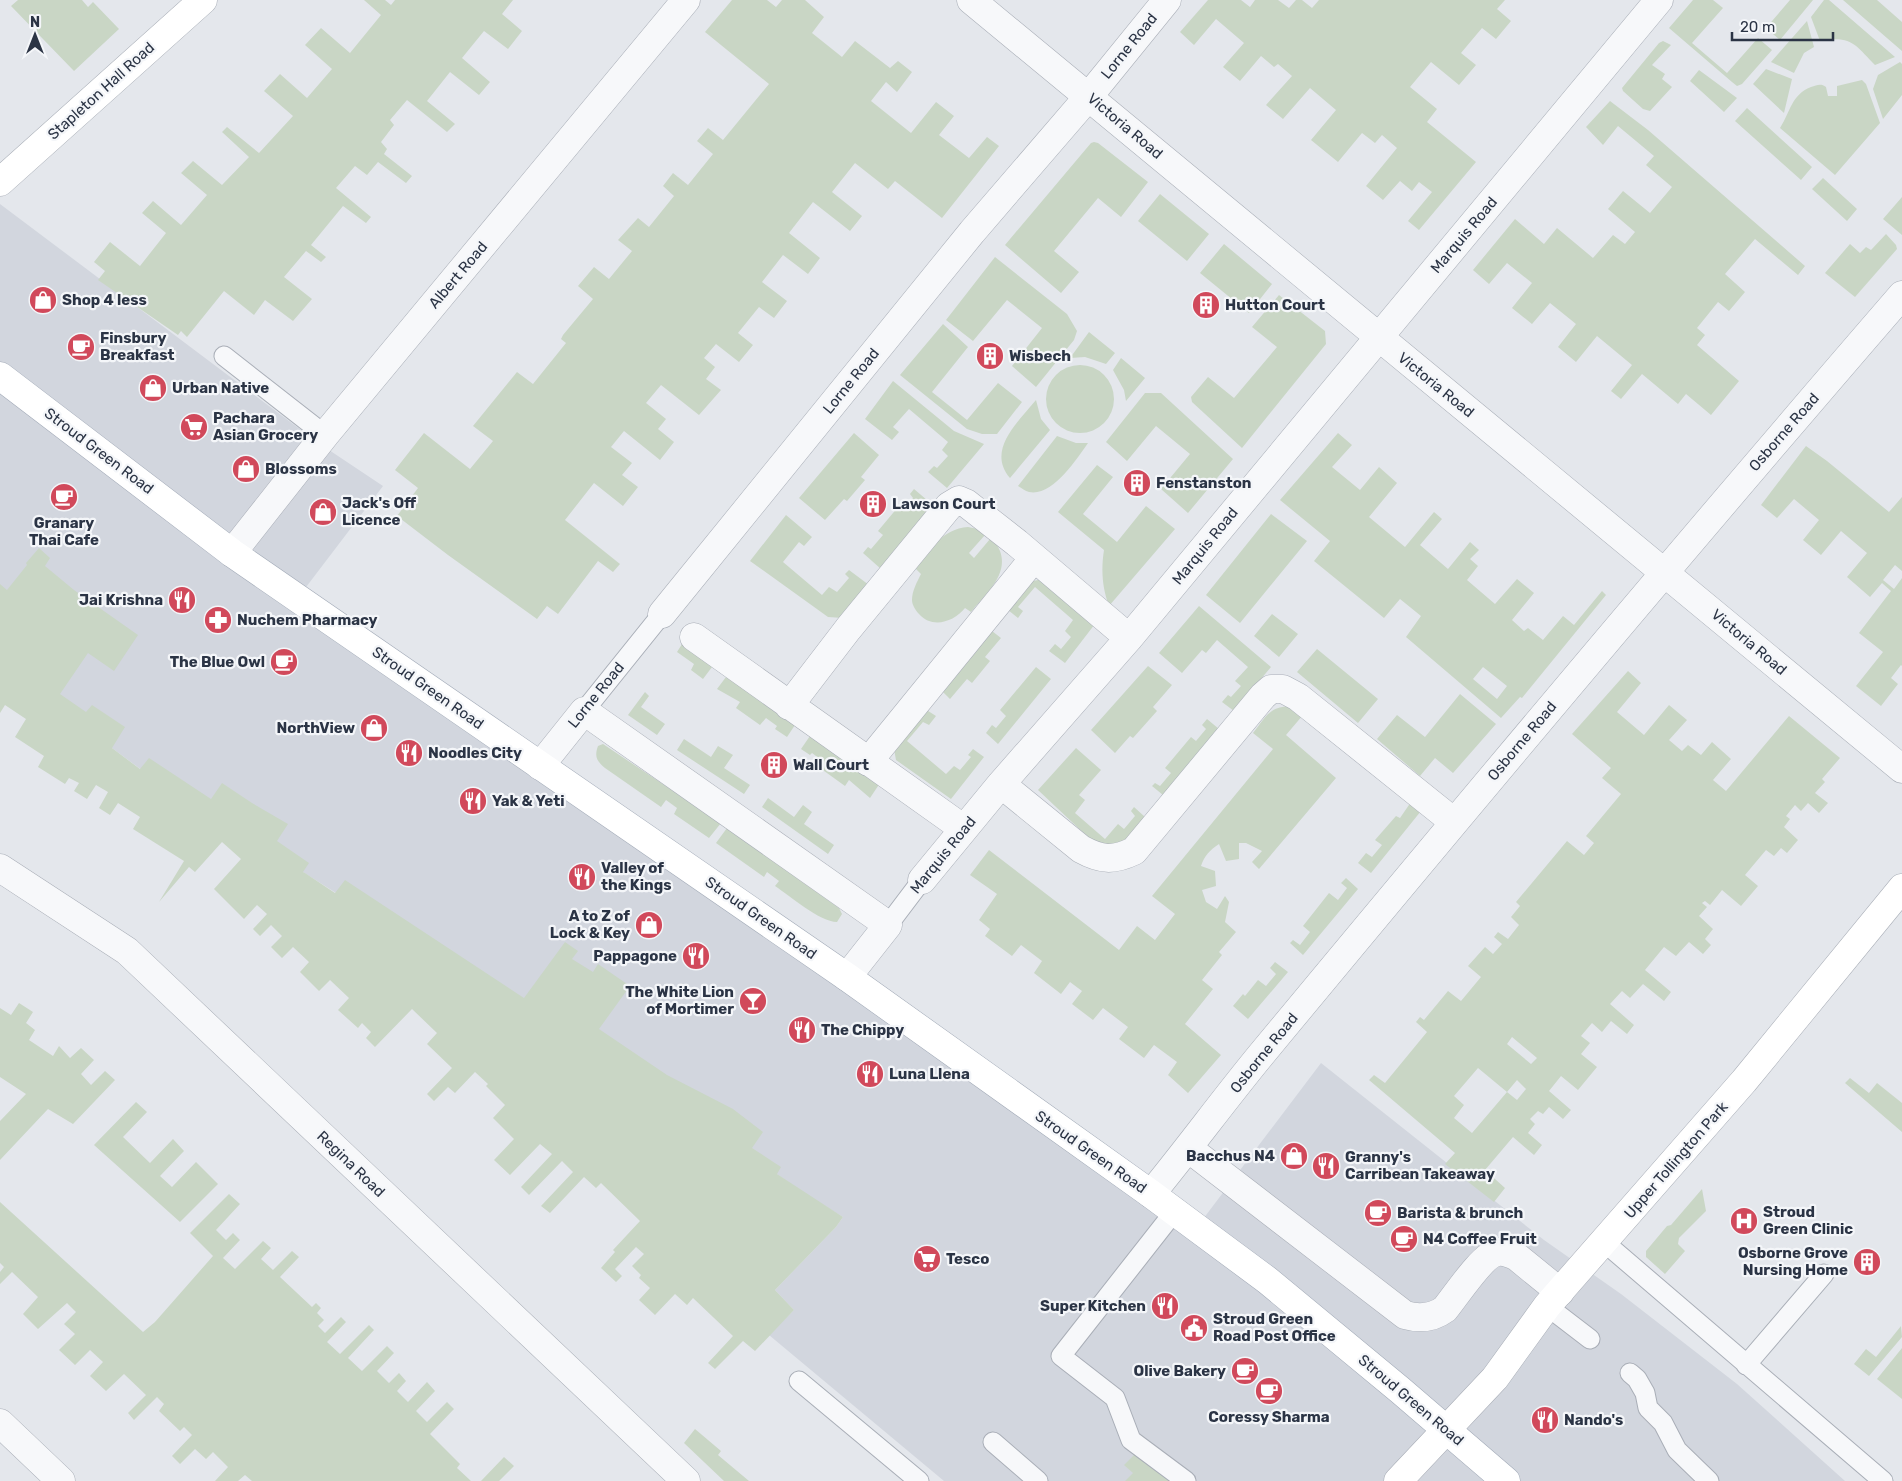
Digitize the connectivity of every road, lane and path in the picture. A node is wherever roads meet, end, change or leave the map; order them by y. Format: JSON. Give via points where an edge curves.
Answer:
{"nodes":[{"id":1,"x":686,"y":0,"type":"edge"},
{"id":2,"x":971,"y":0,"type":"edge"},
{"id":3,"x":1167,"y":0,"type":"edge"},
{"id":4,"x":1659,"y":0,"type":"edge"},
{"id":5,"x":201,"y":1,"type":"edge"},
{"id":6,"x":1089,"y":96,"type":"junction"},
{"id":7,"x":0,"y":182,"type":"edge"},
{"id":8,"x":1902,"y":295,"type":"edge"},
{"id":9,"x":1378,"y":337,"type":"junction"},
{"id":10,"x":224,"y":356,"type":"dead end"},
{"id":11,"x":0,"y":376,"type":"edge"},
{"id":12,"x":325,"y":435,"type":"junction"},
{"id":13,"x":232,"y":553,"type":"junction"},
{"id":14,"x":1034,"y":558,"type":"junction"},
{"id":15,"x":1665,"y":571,"type":"junction"},
{"id":16,"x":662,"y":614,"type":"joint"},
{"id":17,"x":694,"y":637,"type":"dead end"},
{"id":18,"x":1128,"y":638,"type":"junction"},
{"id":19,"x":789,"y":706,"type":"junction"},
{"id":20,"x":584,"y":711,"type":"junction"},
{"id":21,"x":868,"y":762,"type":"junction"},
{"id":22,"x":540,"y":766,"type":"junction"},
{"id":23,"x":1902,"y":769,"type":"edge"},
{"id":24,"x":1002,"y":784,"type":"junction"},
{"id":25,"x":1454,"y":822,"type":"junction"},
{"id":26,"x":964,"y":829,"type":"junction"},
{"id":27,"x":0,"y":868,"type":"edge"},
{"id":28,"x":922,"y":880,"type":"joint"},
{"id":29,"x":1902,"y":888,"type":"edge"},
{"id":30,"x":888,"y":925,"type":"junction"},
{"id":31,"x":847,"y":977,"type":"junction"},
{"id":32,"x":1188,"y":1148,"type":"junction"},
{"id":33,"x":1151,"y":1194,"type":"junction"},
{"id":34,"x":1174,"y":1212,"type":"junction"},
{"id":35,"x":1604,"y":1242,"type":"junction"},
{"id":36,"x":1824,"y":1274,"type":"dead end"},
{"id":37,"x":1554,"y":1299,"type":"junction"},
{"id":38,"x":1590,"y":1339,"type":"dead end"},
{"id":39,"x":1746,"y":1365,"type":"junction"},
{"id":40,"x":1630,"y":1373,"type":"dead end"},
{"id":41,"x":799,"y":1381,"type":"dead end"},
{"id":42,"x":0,"y":1422,"type":"edge"},
{"id":43,"x":1447,"y":1430,"type":"junction"},
{"id":44,"x":993,"y":1442,"type":"dead end"},
{"id":45,"x":61,"y":1481,"type":"edge"},
{"id":46,"x":686,"y":1481,"type":"edge"},
{"id":47,"x":919,"y":1481,"type":"edge"},
{"id":48,"x":1038,"y":1481,"type":"edge"},
{"id":49,"x":1186,"y":1481,"type":"edge"},
{"id":50,"x":1398,"y":1481,"type":"edge"},
{"id":51,"x":1506,"y":1481,"type":"edge"},
{"id":52,"x":1709,"y":1481,"type":"edge"},
{"id":53,"x":1883,"y":1481,"type":"edge"}],
"edges":[{"from":1,"to":12,"type":"street","name":"Albert Road"},
{"from":2,"to":6,"type":"street","name":"Victoria Road"},
{"from":3,"to":6,"type":"street","name":"Lorne Road"},
{"from":4,"to":9,"type":"street","name":"Marquis Road"},
{"from":5,"to":7,"type":"main road","name":"Stapleton Hall Road"},
{"from":6,"to":9,"type":"street","name":"Victoria Road"},
{"from":6,"to":16,"type":"street","name":"Lorne Road","via":[[972,232]]},
{"from":8,"to":15,"type":"street","name":"Osborne Road"},
{"from":9,"to":15,"type":"street","name":"Victoria Road"},
{"from":9,"to":18,"type":"street","name":"Marquis Road"},
{"from":10,"to":12,"type":"lane"},
{"from":11,"to":13,"type":"main road","name":"Stroud Green Road"},
{"from":12,"to":13,"type":"street","name":"Albert Road"},
{"from":13,"to":22,"type":"main road","name":"Stroud Green Road"},
{"from":14,"to":18,"type":"street"},
{"from":14,"to":19,"type":"street","via":[[966,503],[959,500],[952,503]]},
{"from":14,"to":21,"type":"street"},
{"from":15,"to":23,"type":"street","name":"Victoria Road"},
{"from":15,"to":25,"type":"street","name":"Osborne Road"},
{"from":16,"to":20,"type":"lane","name":"Lorne Road"},
{"from":17,"to":19,"type":"street"},
{"from":18,"to":24,"type":"street","name":"Marquis Road"},
{"from":19,"to":21,"type":"street"},
{"from":20,"to":22,"type":"street","name":"Lorne Road"},
{"from":20,"to":30,"type":"street"},
{"from":21,"to":26,"type":"street"},
{"from":22,"to":31,"type":"main road","name":"Stroud Green Road"},
{"from":24,"to":25,"type":"street","via":[[1081,849],[1110,859],[1122,856],[1134,851],[1263,696],[1271,689],[1283,689],[1314,708]]},
{"from":24,"to":26,"type":"street","name":"Marquis Road"},
{"from":25,"to":32,"type":"street","name":"Osborne Road"},
{"from":26,"to":28,"type":"street","name":"Marquis Road"},
{"from":27,"to":46,"type":"street","name":"Regina Road","via":[[127,951]]},
{"from":28,"to":30,"type":"lane","name":"Marquis Road"},
{"from":29,"to":35,"type":"main road","name":"Upper Tollington Park","via":[[1744,1081]]},
{"from":30,"to":31,"type":"street","name":"Marquis Road"},
{"from":31,"to":33,"type":"main road","name":"Stroud Green Road"},
{"from":32,"to":33,"type":"street","name":"Osborne Road"},
{"from":32,"to":37,"type":"street","via":[[1405,1315],[1421,1317],[1445,1310],[1487,1258],[1498,1252],[1517,1258]]},
{"from":33,"to":34,"type":"main road","name":"Stroud Green Road"},
{"from":34,"to":43,"type":"main road","name":"Stroud Green Road","via":[[1267,1280]]},
{"from":34,"to":49,"type":"lane","via":[[1061,1356],[1115,1398],[1131,1440]]},
{"from":35,"to":37,"type":"main road","name":"Upper Tollington Park"},
{"from":35,"to":39,"type":"lane"},
{"from":36,"to":39,"type":"lane"},
{"from":37,"to":38,"type":"lane"},
{"from":37,"to":43,"type":"main road","name":"Upper Tollington Park","via":[[1495,1378]]},
{"from":39,"to":53,"type":"lane"},
{"from":40,"to":52,"type":"lane","via":[[1645,1393],[1648,1408],[1663,1423],[1677,1450]]},
{"from":41,"to":47,"type":"lane"},
{"from":42,"to":45,"type":"street"},
{"from":43,"to":50,"type":"main road","name":"Upper Tollington Park"},
{"from":43,"to":51,"type":"main road","name":"Stroud Green Road"},
{"from":44,"to":48,"type":"lane"}]}
